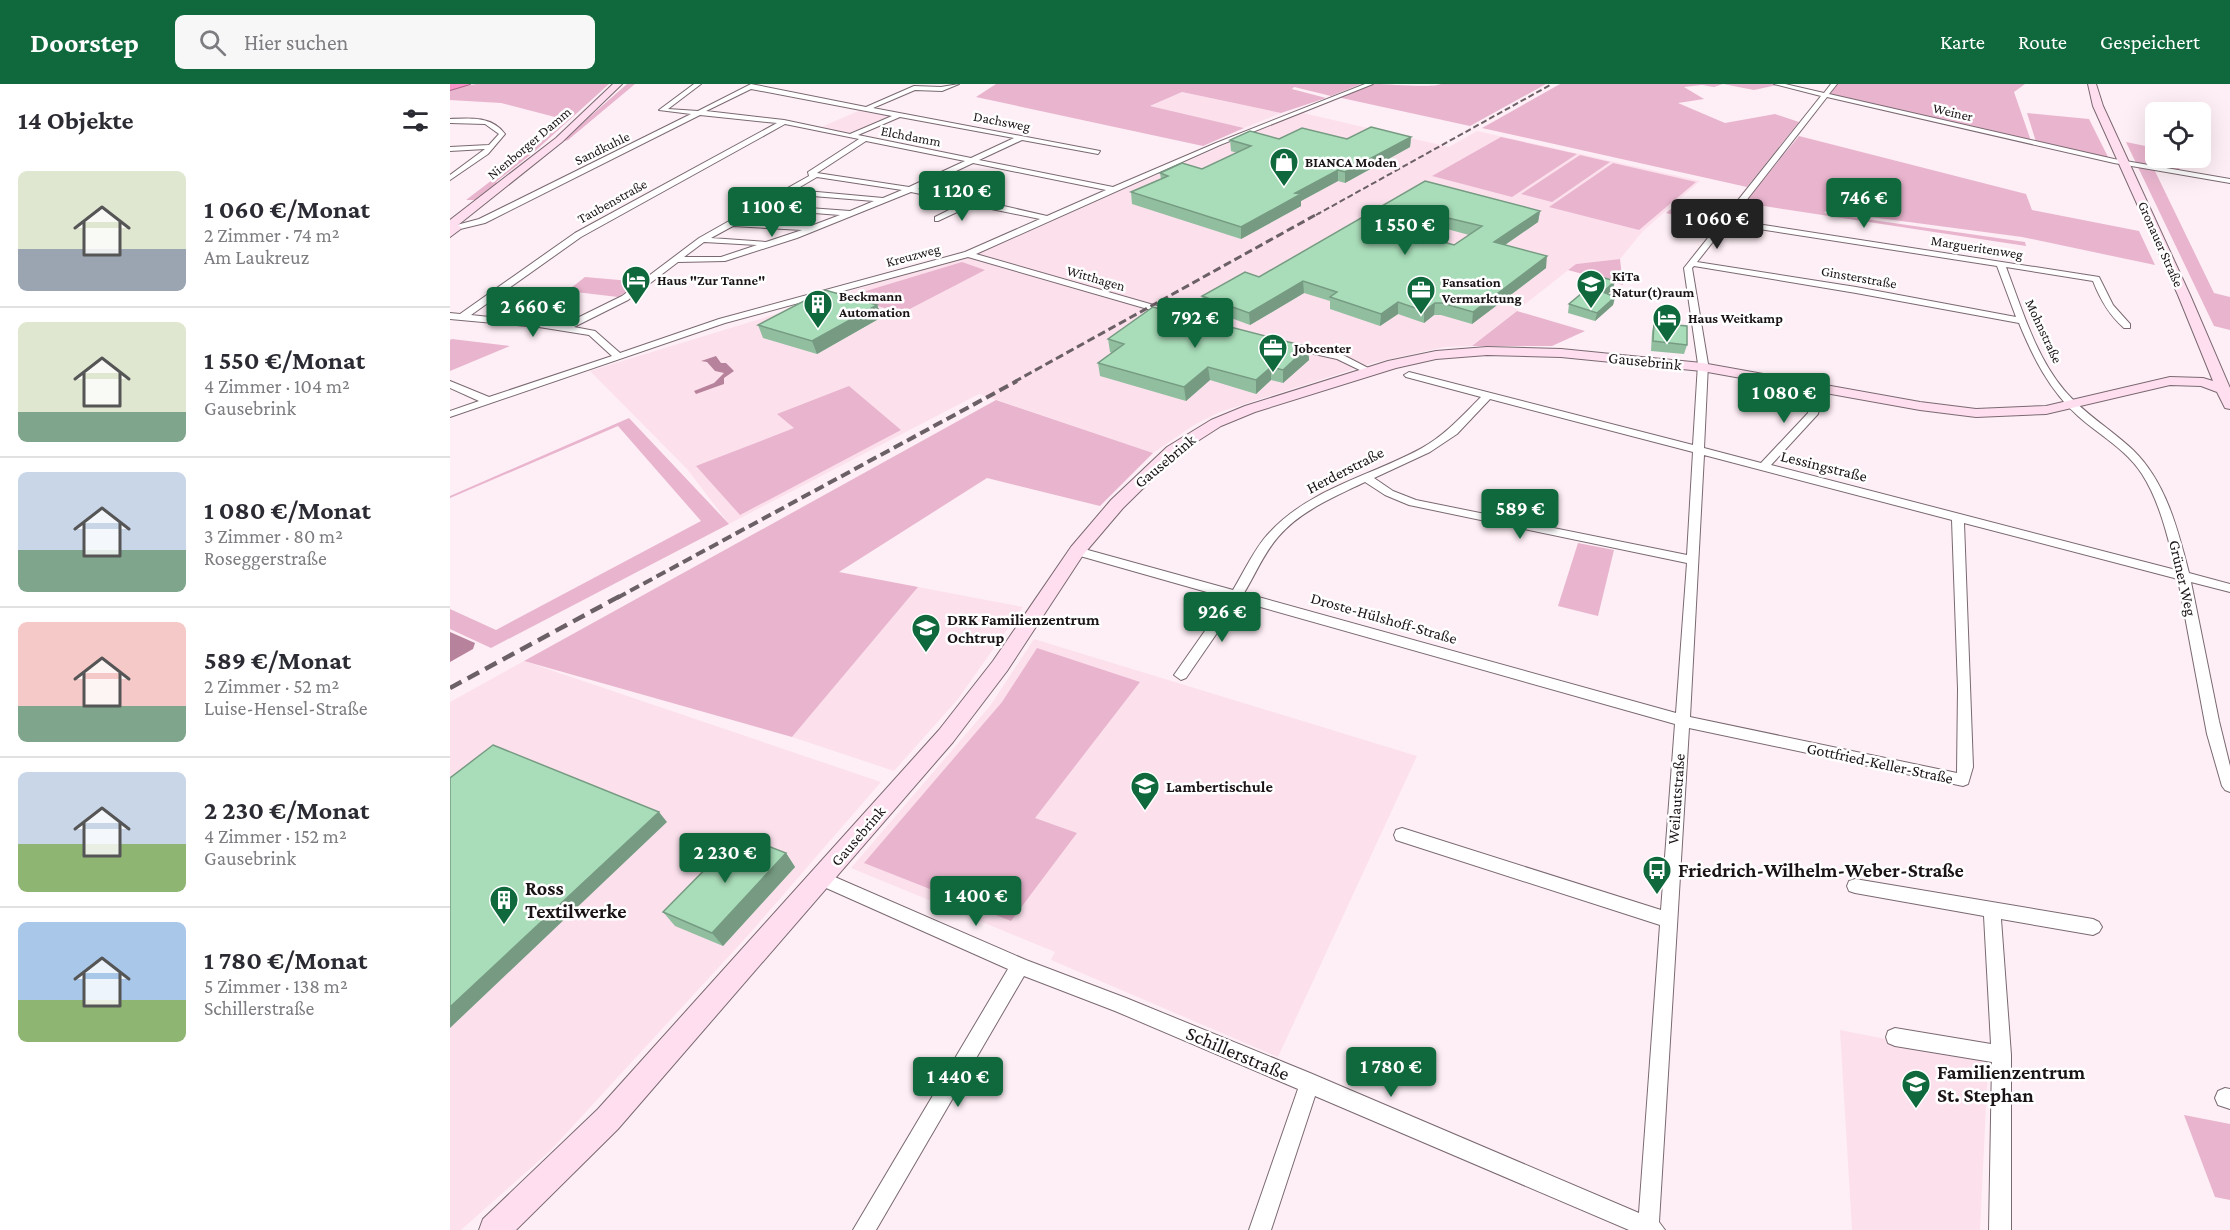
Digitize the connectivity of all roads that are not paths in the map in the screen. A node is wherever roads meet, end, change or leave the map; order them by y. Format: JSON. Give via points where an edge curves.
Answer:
{"nodes":[{"id":1,"x":464,"y":84,"type":"edge"},
{"id":2,"x":618,"y":84,"type":"edge"},
{"id":3,"x":698,"y":84,"type":"edge"},
{"id":4,"x":956,"y":84,"type":"edge"},
{"id":5,"x":1370,"y":84,"type":"edge"},
{"id":6,"x":1777,"y":84,"type":"edge"},
{"id":7,"x":1834,"y":84,"type":"edge"},
{"id":8,"x":2092,"y":84,"type":"edge"},
{"id":9,"x":753,"y":86,"type":"edge"},
{"id":10,"x":450,"y":87,"type":"edge"},
{"id":11,"x":1825,"y":96,"type":"junction"},
{"id":12,"x":868,"y":108,"type":"junction"},
{"id":13,"x":701,"y":112,"type":"junction"},
{"id":14,"x":901,"y":114,"type":"junction"},
{"id":15,"x":450,"y":120,"type":"edge"},
{"id":16,"x":784,"y":122,"type":"junction"},
{"id":17,"x":850,"y":136,"type":"junction"},
{"id":18,"x":1023,"y":137,"type":"junction"},
{"id":19,"x":864,"y":139,"type":"junction"},
{"id":20,"x":492,"y":147,"type":"junction"},
{"id":21,"x":450,"y":149,"type":"edge"},
{"id":22,"x":1098,"y":152,"type":"dead end"},
{"id":23,"x":972,"y":161,"type":"junction"},
{"id":24,"x":2124,"y":163,"type":"junction"},
{"id":25,"x":816,"y":175,"type":"junction"},
{"id":26,"x":450,"y":178,"type":"edge"},
{"id":27,"x":2230,"y":181,"type":"edge"},
{"id":28,"x":911,"y":189,"type":"junction"},
{"id":29,"x":1115,"y":189,"type":"junction"},
{"id":30,"x":784,"y":192,"type":"junction"},
{"id":31,"x":884,"y":200,"type":"junction"},
{"id":32,"x":974,"y":201,"type":"junction"},
{"id":33,"x":757,"y":207,"type":"junction"},
{"id":34,"x":852,"y":213,"type":"junction"},
{"id":35,"x":938,"y":219,"type":"dead end"},
{"id":36,"x":1048,"y":219,"type":"junction"},
{"id":37,"x":1725,"y":221,"type":"junction"},
{"id":38,"x":730,"y":223,"type":"junction"},
{"id":39,"x":451,"y":227,"type":"edge"},
{"id":40,"x":814,"y":228,"type":"junction"},
{"id":41,"x":702,"y":240,"type":"junction"},
{"id":42,"x":773,"y":243,"type":"junction"},
{"id":43,"x":968,"y":254,"type":"junction"},
{"id":44,"x":673,"y":260,"type":"junction"},
{"id":45,"x":1690,"y":263,"type":"junction"},
{"id":46,"x":2000,"y":264,"type":"junction"},
{"id":47,"x":450,"y":316,"type":"edge"},
{"id":48,"x":1183,"y":316,"type":"edge"},
{"id":49,"x":462,"y":317,"type":"junction"},
{"id":50,"x":2024,"y":321,"type":"junction"},
{"id":51,"x":2127,"y":326,"type":"dead end"},
{"id":52,"x":565,"y":328,"type":"junction"},
{"id":53,"x":1282,"y":344,"type":"edge"},
{"id":54,"x":2207,"y":352,"type":"junction"},
{"id":55,"x":1322,"y":354,"type":"junction"},
{"id":56,"x":619,"y":357,"type":"junction"},
{"id":57,"x":1702,"y":367,"type":"junction"},
{"id":58,"x":1362,"y":373,"type":"junction"},
{"id":59,"x":1409,"y":375,"type":"dead end"},
{"id":60,"x":2178,"y":380,"type":"junction"},
{"id":61,"x":450,"y":384,"type":"edge"},
{"id":62,"x":2157,"y":385,"type":"junction"},
{"id":63,"x":1818,"y":388,"type":"junction"},
{"id":64,"x":2227,"y":389,"type":"edge"},
{"id":65,"x":1486,"y":396,"type":"junction"},
{"id":66,"x":486,"y":400,"type":"junction"},
{"id":67,"x":2072,"y":405,"type":"junction"},
{"id":68,"x":2230,"y":405,"type":"edge"},
{"id":69,"x":450,"y":414,"type":"edge"},
{"id":70,"x":1698,"y":451,"type":"junction"},
{"id":71,"x":1763,"y":467,"type":"junction"},
{"id":72,"x":1364,"y":477,"type":"junction"},
{"id":73,"x":1959,"y":518,"type":"junction"},
{"id":74,"x":1077,"y":551,"type":"junction"},
{"id":75,"x":1693,"y":560,"type":"junction"},
{"id":76,"x":2185,"y":576,"type":"junction"},
{"id":77,"x":2230,"y":588,"type":"edge"},
{"id":78,"x":1237,"y":594,"type":"junction"},
{"id":79,"x":1181,"y":675,"type":"dead end"},
{"id":80,"x":1682,"y":719,"type":"junction"},
{"id":81,"x":2230,"y":786,"type":"edge"},
{"id":82,"x":1402,"y":835,"type":"dead end"},
{"id":83,"x":821,"y":879,"type":"junction"},
{"id":84,"x":1855,"y":886,"type":"dead end"},
{"id":85,"x":1992,"y":910,"type":"junction"},
{"id":86,"x":1668,"y":920,"type":"junction"},
{"id":87,"x":2093,"y":927,"type":"dead end"},
{"id":88,"x":1020,"y":966,"type":"junction"},
{"id":89,"x":1895,"y":1036,"type":"dead end"},
{"id":90,"x":2002,"y":1056,"type":"junction"},
{"id":91,"x":1310,"y":1083,"type":"junction"},
{"id":92,"x":1650,"y":1229,"type":"edge"},
{"id":93,"x":494,"y":1230,"type":"edge"},
{"id":94,"x":864,"y":1230,"type":"edge"},
{"id":95,"x":1260,"y":1230,"type":"edge"},
{"id":96,"x":2000,"y":1230,"type":"edge"}],
"edges":[{"from":1,"to":10,"type":"highway"},
{"from":2,"to":39,"type":"main road","name":"Nienborger Damm","via":[[558,140]]},
{"from":3,"to":13,"type":"street","name":"Elchdamm","via":[[662,110]]},
{"from":4,"to":12,"type":"street","via":[[942,89],[914,88]]},
{"from":5,"to":29,"type":"street","name":"Kreuzweg"},
{"from":6,"to":11,"type":"street","name":"Weiner"},
{"from":7,"to":11,"type":"street"},
{"from":8,"to":24,"type":"main road","name":"Gronauer Straße"},
{"from":9,"to":12,"type":"street","name":"Dachsweg"},
{"from":9,"to":13,"type":"street","name":"Sandkuhle"},
{"from":11,"to":24,"type":"street","name":"Weiner"},
{"from":11,"to":37,"type":"street"},
{"from":12,"to":14,"type":"street","name":"Dachsweg"},
{"from":13,"to":16,"type":"street","name":"Elchdamm"},
{"from":13,"to":39,"type":"street","name":"Sandkuhle","via":[[482,221]]},
{"from":14,"to":17,"type":"street"},
{"from":14,"to":18,"type":"street","name":"Dachsweg"},
{"from":15,"to":20,"type":"street","via":[[476,121],[500,129],[502,134]]},
{"from":16,"to":17,"type":"street","name":"Elchdamm"},
{"from":16,"to":49,"type":"street","name":"Taubenstraße","via":[[578,235]]},
{"from":17,"to":19,"type":"street","name":"Elchdamm"},
{"from":18,"to":22,"type":"street","name":"Dachsweg"},
{"from":18,"to":23,"type":"street"},
{"from":19,"to":23,"type":"street","name":"Elchdamm"},
{"from":19,"to":25,"type":"street","via":[[811,174]]},
{"from":20,"to":21,"type":"street"},
{"from":20,"to":26,"type":"street"},
{"from":23,"to":28,"type":"street"},
{"from":23,"to":29,"type":"street","name":"Elchdamm"},
{"from":24,"to":27,"type":"street","name":"Weiner"},
{"from":24,"to":54,"type":"main road","name":"Gronauer Straße"},
{"from":25,"to":28,"type":"street"},
{"from":25,"to":30,"type":"street"},
{"from":28,"to":31,"type":"street"},
{"from":28,"to":32,"type":"street"},
{"from":29,"to":36,"type":"street","name":"Kreuzweg"},
{"from":30,"to":31,"type":"street"},
{"from":30,"to":33,"type":"street"},
{"from":31,"to":34,"type":"street"},
{"from":32,"to":35,"type":"street"},
{"from":32,"to":36,"type":"street"},
{"from":33,"to":34,"type":"street"},
{"from":33,"to":38,"type":"street"},
{"from":34,"to":40,"type":"street"},
{"from":36,"to":43,"type":"street","name":"Kreuzweg"},
{"from":37,"to":45,"type":"street"},
{"from":37,"to":46,"type":"street","name":"Margueritenweg"},
{"from":38,"to":40,"type":"street"},
{"from":38,"to":41,"type":"street"},
{"from":40,"to":42,"type":"street"},
{"from":41,"to":42,"type":"street"},
{"from":41,"to":44,"type":"street"},
{"from":42,"to":44,"type":"street","via":[[722,260]]},
{"from":43,"to":48,"type":"street","name":"Witthagen"},
{"from":43,"to":56,"type":"street","name":"Kreuzweg","via":[[722,321]]},
{"from":44,"to":52,"type":"street","via":[[624,298]]},
{"from":45,"to":50,"type":"street","name":"Ginsterstraße"},
{"from":45,"to":57,"type":"street","name":"Weilautstraße"},
{"from":46,"to":50,"type":"street","name":"Mohnstraße"},
{"from":46,"to":51,"type":"street","name":"Margueritenweg","via":[[2096,279],[2106,304]]},
{"from":47,"to":49,"type":"street"},
{"from":49,"to":52,"type":"street"},
{"from":50,"to":67,"type":"street","name":"Mohnstraße","via":[[2047,371]]},
{"from":52,"to":56,"type":"street","via":[[592,333]]},
{"from":53,"to":55,"type":"street"},
{"from":54,"to":60,"type":"main road","via":[[2192,372]]},
{"from":54,"to":64,"type":"main road","name":"Gronauer Straße"},
{"from":55,"to":58,"type":"street"},
{"from":55,"to":58,"type":"street","via":[[1350,361]]},
{"from":56,"to":66,"type":"street","name":"Kreuzweg"},
{"from":57,"to":58,"type":"main road","name":"Gausebrink","via":[[1504,350],[1436,355]]},
{"from":57,"to":63,"type":"main road","name":"Gausebrink"},
{"from":57,"to":70,"type":"street","name":"Weilautstraße"},
{"from":58,"to":74,"type":"main road","name":"Gausebrink","via":[[1250,409],[1196,434],[1135,484]]},
{"from":59,"to":65,"type":"street","name":"Lessingstraße"},
{"from":60,"to":62,"type":"main road","name":"Gausebrink"},
{"from":60,"to":64,"type":"main road","name":"Gausebrink"},
{"from":61,"to":66,"type":"street"},
{"from":62,"to":64,"type":"main road","name":"Gausebrink"},
{"from":62,"to":67,"type":"main road","name":"Gausebrink"},
{"from":63,"to":67,"type":"main road","name":"Gausebrink","via":[[1976,413],[2032,412]]},
{"from":63,"to":71,"type":"street","via":[[1813,414]]},
{"from":64,"to":68,"type":"main road","name":"Gronauer Straße"},
{"from":65,"to":70,"type":"street","name":"Lessingstraße"},
{"from":65,"to":72,"type":"street","name":"Herderstraße","via":[[1453,432],[1435,444]]},
{"from":66,"to":69,"type":"street","name":"Kreuzweg"},
{"from":67,"to":76,"type":"street","name":"Grüner Weg","via":[[2127,450],[2154,484]]},
{"from":70,"to":71,"type":"street","name":"Lessingstraße"},
{"from":70,"to":75,"type":"street","name":"Weilautstraße"},
{"from":71,"to":73,"type":"street","name":"Lessingstraße"},
{"from":72,"to":75,"type":"street","via":[[1413,503]]},
{"from":72,"to":78,"type":"street","name":"Herderstraße","via":[[1322,498],[1273,535]]},
{"from":73,"to":76,"type":"street","name":"Lessingstraße"},
{"from":73,"to":80,"type":"street","name":"Gottfried-Keller-Straße","via":[[1966,724],[1963,780]]},
{"from":74,"to":78,"type":"street","name":"Droste-Hülshoff-Straße"},
{"from":74,"to":83,"type":"main road","name":"Gausebrink","via":[[973,704]]},
{"from":75,"to":80,"type":"street","name":"Weilautstraße"},
{"from":76,"to":77,"type":"street","name":"Lessingstraße"},
{"from":76,"to":81,"type":"street","name":"Grüner Weg","via":[[2218,758]]},
{"from":78,"to":79,"type":"street","name":"Herderstraße"},
{"from":78,"to":80,"type":"street","name":"Droste-Hülshoff-Straße"},
{"from":80,"to":86,"type":"street","name":"Weilautstraße"},
{"from":82,"to":86,"type":"street"},
{"from":83,"to":88,"type":"street","name":"Schillerstraße"},
{"from":83,"to":93,"type":"main road","name":"Gausebrink","via":[[608,1119]]},
{"from":84,"to":85,"type":"street"},
{"from":85,"to":87,"type":"street"},
{"from":85,"to":90,"type":"street"},
{"from":86,"to":92,"type":"street","name":"Weilautstraße"},
{"from":88,"to":91,"type":"street","name":"Schillerstraße"},
{"from":88,"to":94,"type":"street"},
{"from":89,"to":90,"type":"street"},
{"from":90,"to":96,"type":"street"},
{"from":91,"to":92,"type":"street","name":"Schillerstraße"},
{"from":91,"to":95,"type":"street"}]}
